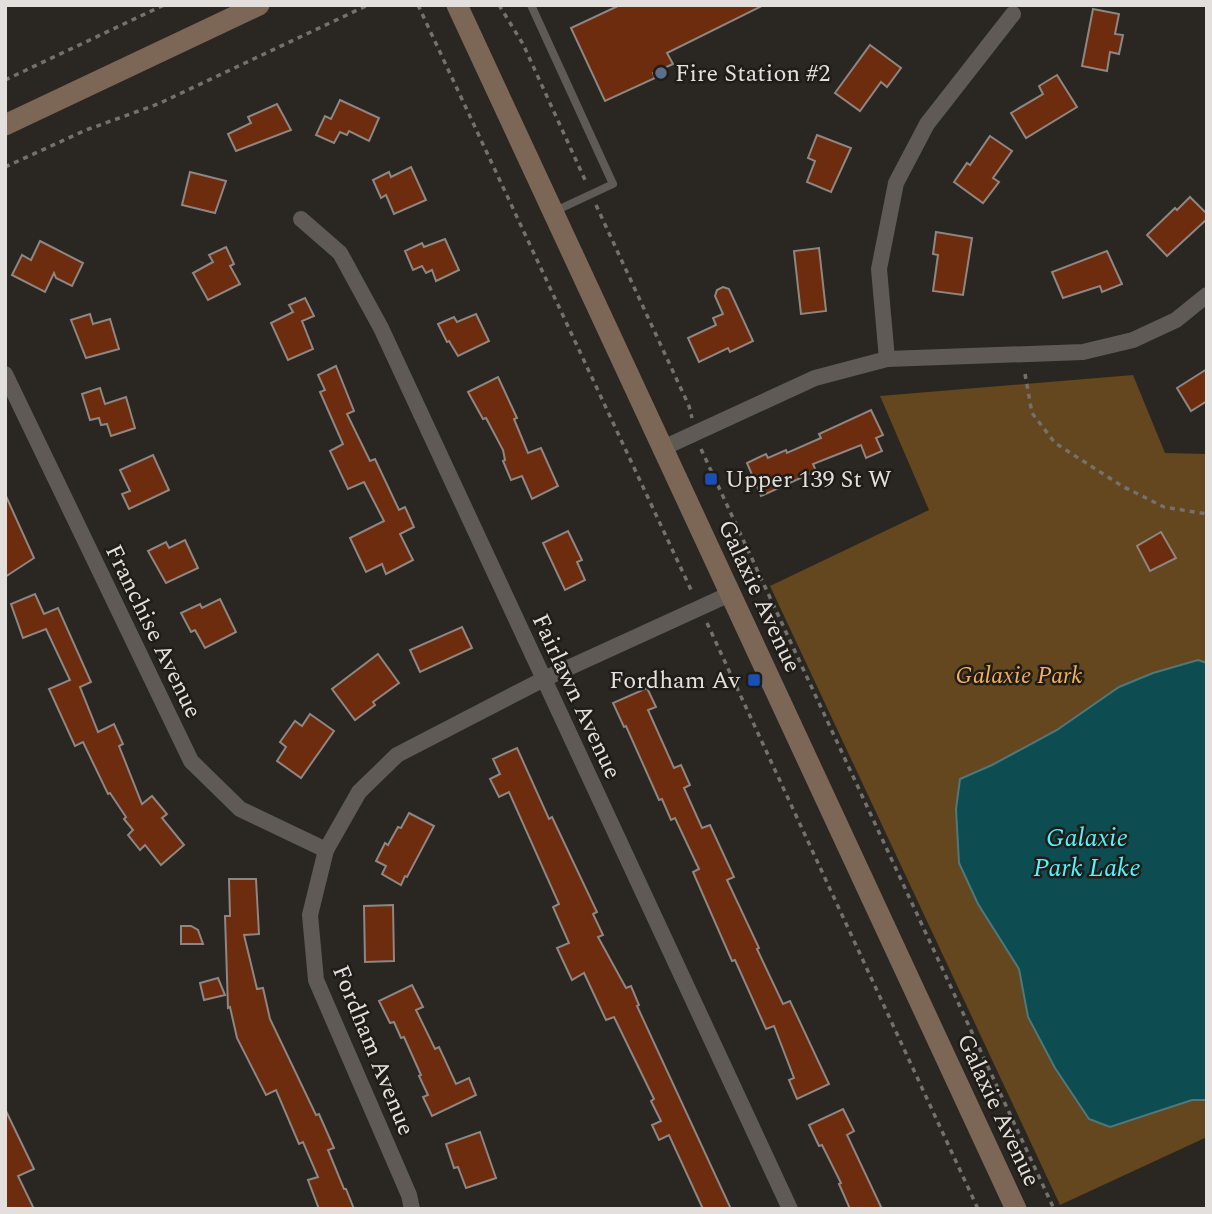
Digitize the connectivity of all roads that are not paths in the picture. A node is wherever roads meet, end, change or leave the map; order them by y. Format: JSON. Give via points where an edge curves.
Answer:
{"nodes":[{"id":1,"x":259,"y":5,"type":"edge"},
{"id":2,"x":457,"y":5,"type":"edge"},
{"id":3,"x":531,"y":5,"type":"edge"},
{"id":4,"x":1013,"y":14,"type":"dead end"},
{"id":5,"x":5,"y":125,"type":"edge"},
{"id":6,"x":553,"y":212,"type":"junction"},
{"id":7,"x":300,"y":219,"type":"dead end"},
{"id":8,"x":1207,"y":295,"type":"edge"},
{"id":9,"x":887,"y":359,"type":"junction"},
{"id":10,"x":5,"y":374,"type":"edge"},
{"id":11,"x":663,"y":448,"type":"junction"},
{"id":12,"x":730,"y":594,"type":"junction"},
{"id":13,"x":544,"y":679,"type":"junction"},
{"id":14,"x":326,"y":850,"type":"junction"},
{"id":15,"x":412,"y":1209,"type":"edge"},
{"id":16,"x":790,"y":1209,"type":"edge"},
{"id":17,"x":1016,"y":1209,"type":"edge"}],
"edges":[{"from":1,"to":5,"type":"street"},
{"from":2,"to":6,"type":"street","name":"Galaxie Avenue"},
{"from":3,"to":6,"type":"lane","via":[[613,184]]},
{"from":4,"to":9,"type":"street","via":[[927,124],[896,183],[879,269]]},
{"from":6,"to":11,"type":"street","name":"Galaxie Avenue"},
{"from":7,"to":13,"type":"street","name":"Fairlawn Avenue","via":[[340,253],[381,328]]},
{"from":8,"to":9,"type":"street","via":[[1176,320],[1133,340],[1083,352]]},
{"from":9,"to":11,"type":"street","via":[[815,378]]},
{"from":10,"to":14,"type":"street","name":"Franchise Avenue","via":[[191,761],[240,809]]},
{"from":11,"to":12,"type":"street","name":"Galaxie Avenue"},
{"from":12,"to":13,"type":"street","name":"Fordham Avenue"},
{"from":12,"to":17,"type":"street","name":"Galaxie Avenue"},
{"from":13,"to":14,"type":"street","name":"Fordham Avenue","via":[[397,755],[359,792]]},
{"from":13,"to":16,"type":"street","name":"Fairlawn Avenue"},
{"from":14,"to":15,"type":"street","name":"Fordham Avenue","via":[[310,915],[316,980]]}]}
